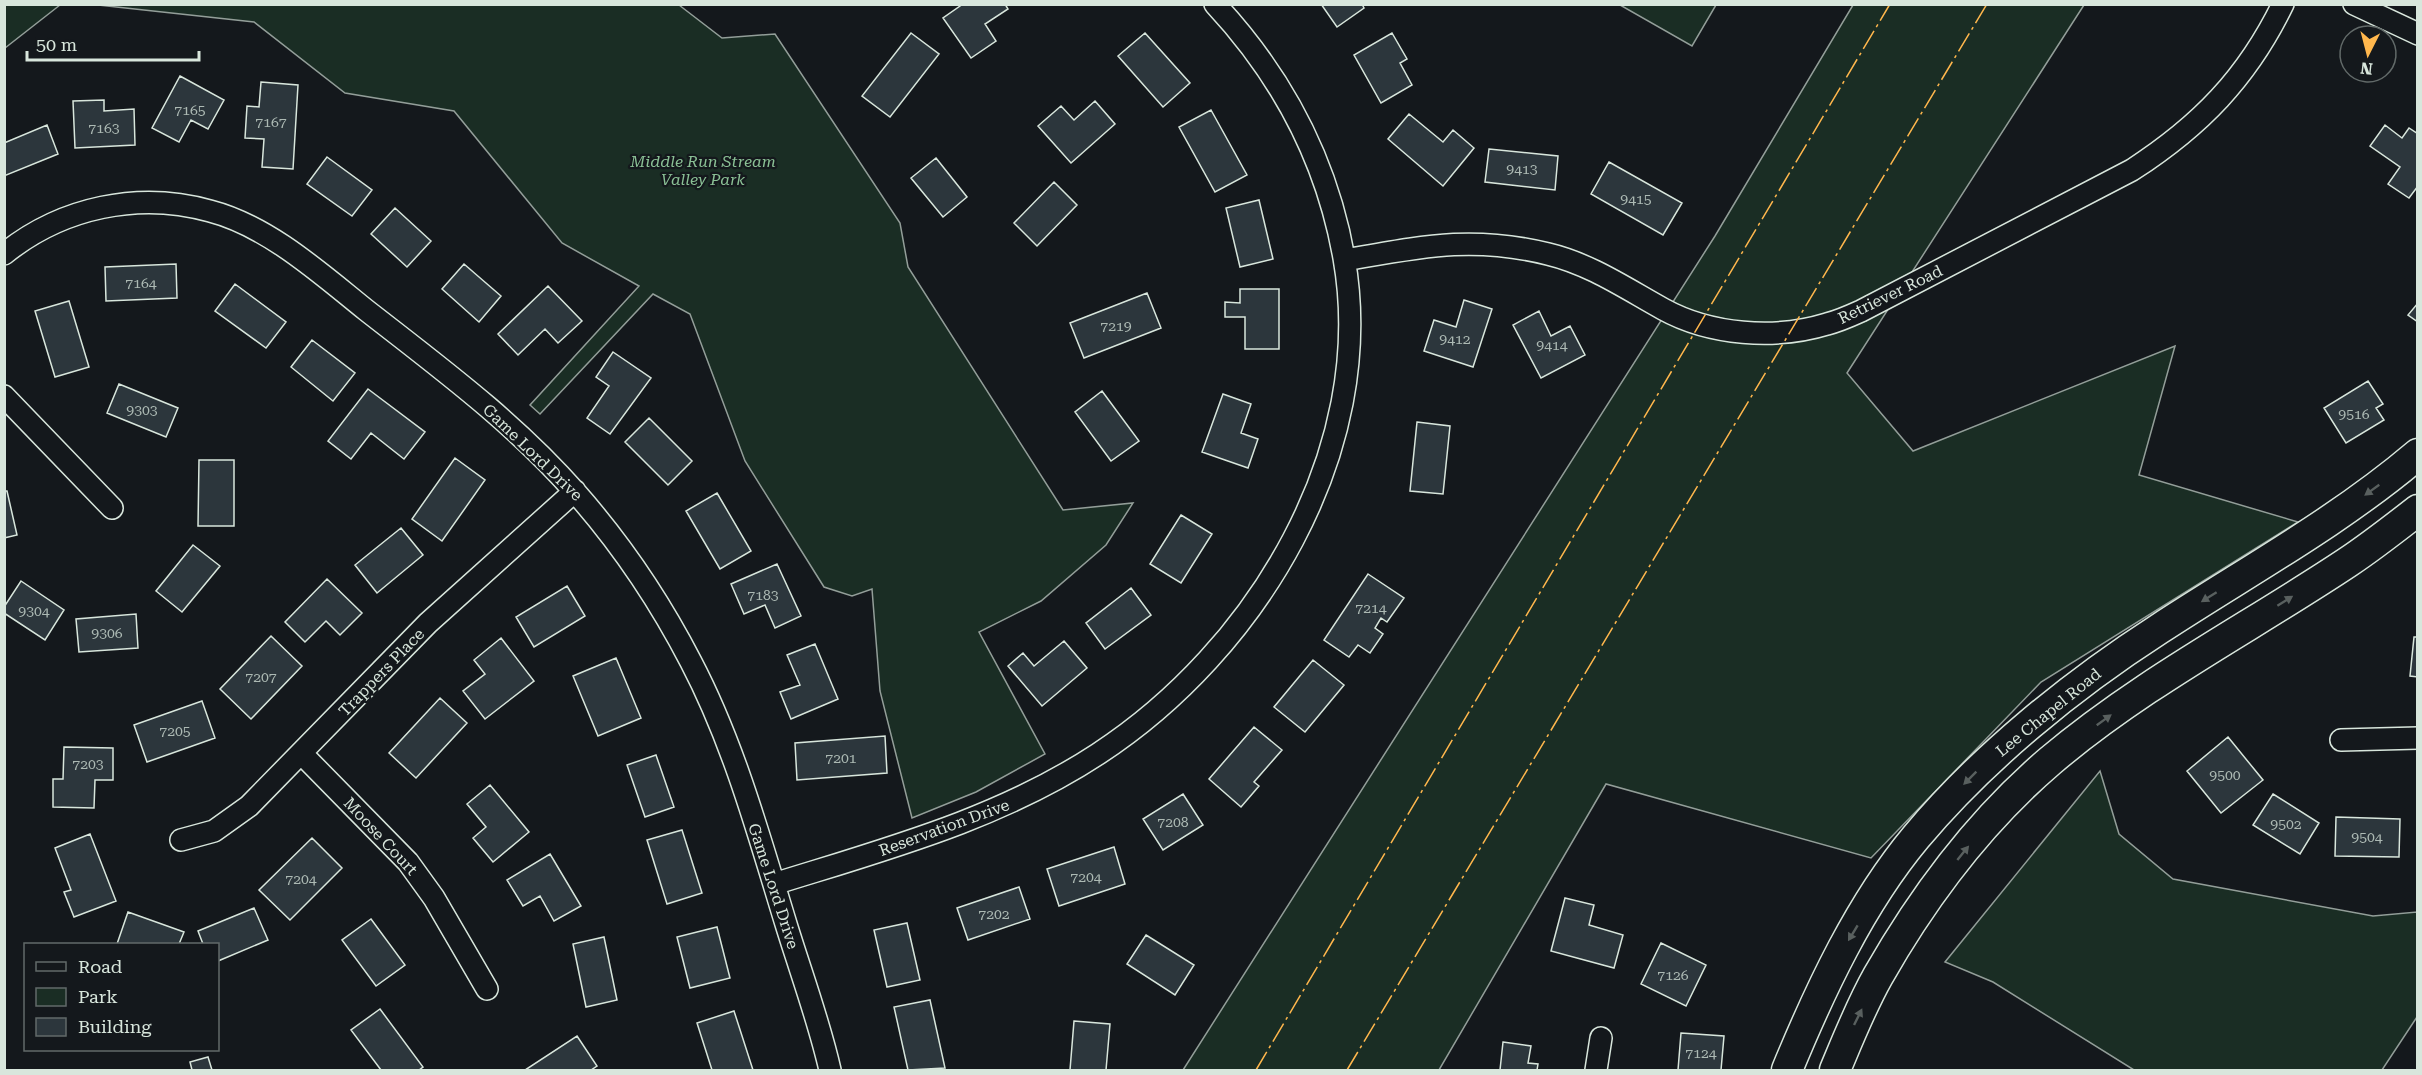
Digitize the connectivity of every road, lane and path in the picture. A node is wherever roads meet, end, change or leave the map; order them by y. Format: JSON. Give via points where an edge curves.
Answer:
{"nodes":[{"id":1,"x":1215,"y":4,"type":"edge"},
{"id":2,"x":2283,"y":4,"type":"edge"},
{"id":3,"x":2354,"y":4,"type":"edge"},
{"id":4,"x":2418,"y":34,"type":"edge"},
{"id":5,"x":4,"y":254,"type":"edge"},
{"id":6,"x":1345,"y":260,"type":"junction"},
{"id":7,"x":4,"y":396,"type":"edge"},
{"id":8,"x":2418,"y":454,"type":"edge"},
{"id":9,"x":575,"y":491,"type":"junction"},
{"id":10,"x":112,"y":508,"type":"dead end"},
{"id":11,"x":2418,"y":510,"type":"edge"},
{"id":12,"x":2326,"y":524,"type":"junction"},
{"id":13,"x":2349,"y":561,"type":"junction"},
{"id":14,"x":2418,"y":738,"type":"edge"},
{"id":15,"x":2341,"y":740,"type":"dead end"},
{"id":16,"x":302,"y":754,"type":"junction"},
{"id":17,"x":181,"y":840,"type":"dead end"},
{"id":18,"x":774,"y":884,"type":"junction"},
{"id":19,"x":487,"y":989,"type":"dead end"},
{"id":20,"x":1601,"y":1038,"type":"dead end"},
{"id":21,"x":830,"y":1071,"type":"edge"},
{"id":22,"x":1596,"y":1071,"type":"edge"},
{"id":23,"x":1787,"y":1071,"type":"edge"},
{"id":24,"x":1835,"y":1071,"type":"edge"}],
"edges":[{"from":1,"to":6,"type":"street","name":"Reservation Drive","via":[[1263,62],[1303,129],[1331,200]]},
{"from":2,"to":6,"type":"street","name":"Retriever Road","via":[[2267,37],[2239,78],[2167,148],[1882,301],[1826,325],[1769,333],[1707,326],[1665,310],[1586,266],[1510,246],[1453,243]]},
{"from":3,"to":4,"type":"street"},
{"from":5,"to":9,"type":"street","name":"Game Lord Drive","via":[[21,240],[66,218],[118,204],[173,203],[238,220],[264,233],[468,390]]},
{"from":6,"to":18,"type":"street","name":"Reservation Drive","via":[[1348,357],[1334,437],[1322,475],[1306,517],[1264,590],[1206,663],[1132,729],[1020,799],[941,831]]},
{"from":7,"to":10,"type":"street"},
{"from":8,"to":12,"type":"main road","name":"Lee Chapel Road","one_way":true},
{"from":9,"to":16,"type":"street","name":"Trappers Place","via":[[428,623]]},
{"from":9,"to":18,"type":"street","name":"Game Lord Drive","via":[[627,557],[691,662],[731,754]]},
{"from":11,"to":13,"type":"main road"},
{"from":12,"to":13,"type":"main road"},
{"from":12,"to":23,"type":"main road","name":"Lee Chapel Road","one_way":true,"via":[[2156,630],[2081,684],[1996,753],[1952,796],[1914,839],[1875,895],[1842,951]]},
{"from":24,"to":13,"type":"main road","one_way":true,"via":[[1877,978],[1904,933],[1936,886],[2006,802],[2050,760],[2114,712]]},
{"from":14,"to":15,"type":"street"},
{"from":16,"to":17,"type":"street","name":"Trappers Place","via":[[230,821],[213,831]]},
{"from":16,"to":19,"type":"street","name":"Moose Court","via":[[408,862],[434,898]]},
{"from":18,"to":21,"type":"street","name":"Game Lord Drive"},
{"from":20,"to":22,"type":"street"}]}
